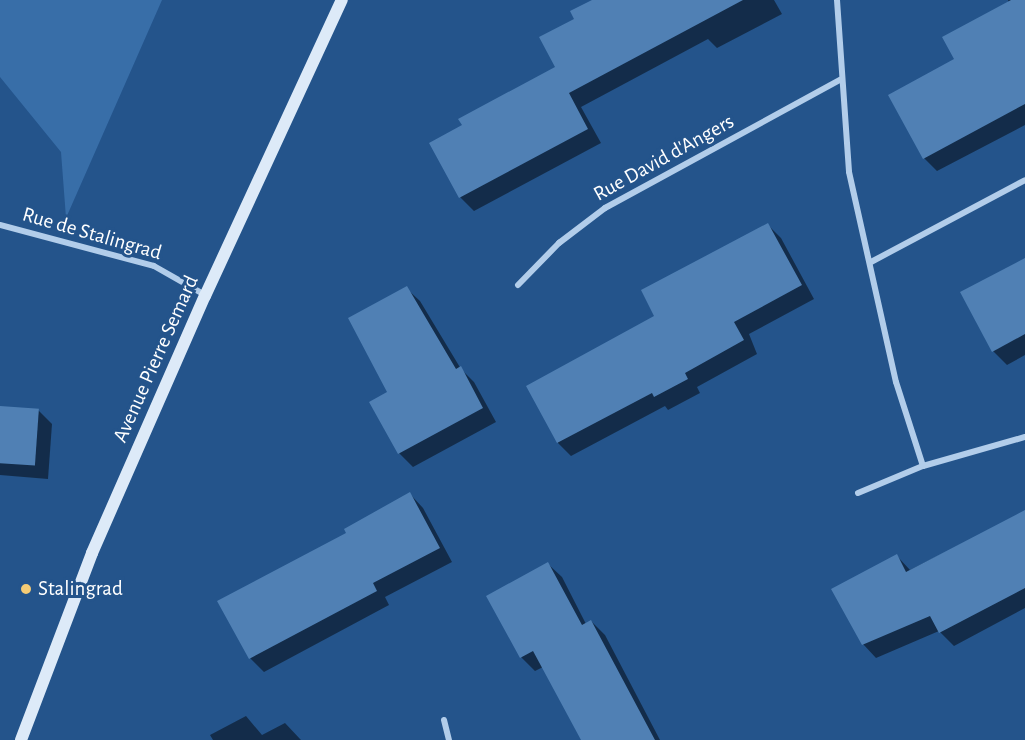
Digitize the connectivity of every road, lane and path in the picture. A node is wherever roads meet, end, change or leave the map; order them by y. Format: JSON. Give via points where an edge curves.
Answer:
{"nodes":[{"id":1,"x":342,"y":0,"type":"edge"},
{"id":2,"x":837,"y":0,"type":"edge"},
{"id":3,"x":840,"y":80,"type":"junction"},
{"id":4,"x":1025,"y":180,"type":"edge"},
{"id":5,"x":0,"y":225,"type":"edge"},
{"id":6,"x":871,"y":262,"type":"junction"},
{"id":7,"x":518,"y":285,"type":"dead end"},
{"id":8,"x":205,"y":296,"type":"junction"},
{"id":9,"x":1025,"y":437,"type":"edge"},
{"id":10,"x":923,"y":466,"type":"junction"},
{"id":11,"x":858,"y":493,"type":"dead end"},
{"id":12,"x":444,"y":720,"type":"dead end"},
{"id":13,"x":21,"y":740,"type":"edge"},
{"id":14,"x":449,"y":740,"type":"edge"}],
"edges":[{"from":1,"to":8,"type":"main road","name":"Avenue Pierre Semard"},
{"from":2,"to":3,"type":"street"},
{"from":3,"to":6,"type":"street","via":[[849,172]]},
{"from":3,"to":7,"type":"street","name":"Rue David d'Angers","via":[[604,208],[559,243]]},
{"from":4,"to":6,"type":"street"},
{"from":5,"to":8,"type":"street","name":"Rue de Stalingrad","via":[[154,266]]},
{"from":6,"to":10,"type":"street","via":[[896,382]]},
{"from":8,"to":13,"type":"main road","name":"Avenue Pierre Semard","via":[[92,553]]},
{"from":9,"to":10,"type":"street"},
{"from":10,"to":11,"type":"street"},
{"from":12,"to":14,"type":"street"}]}
